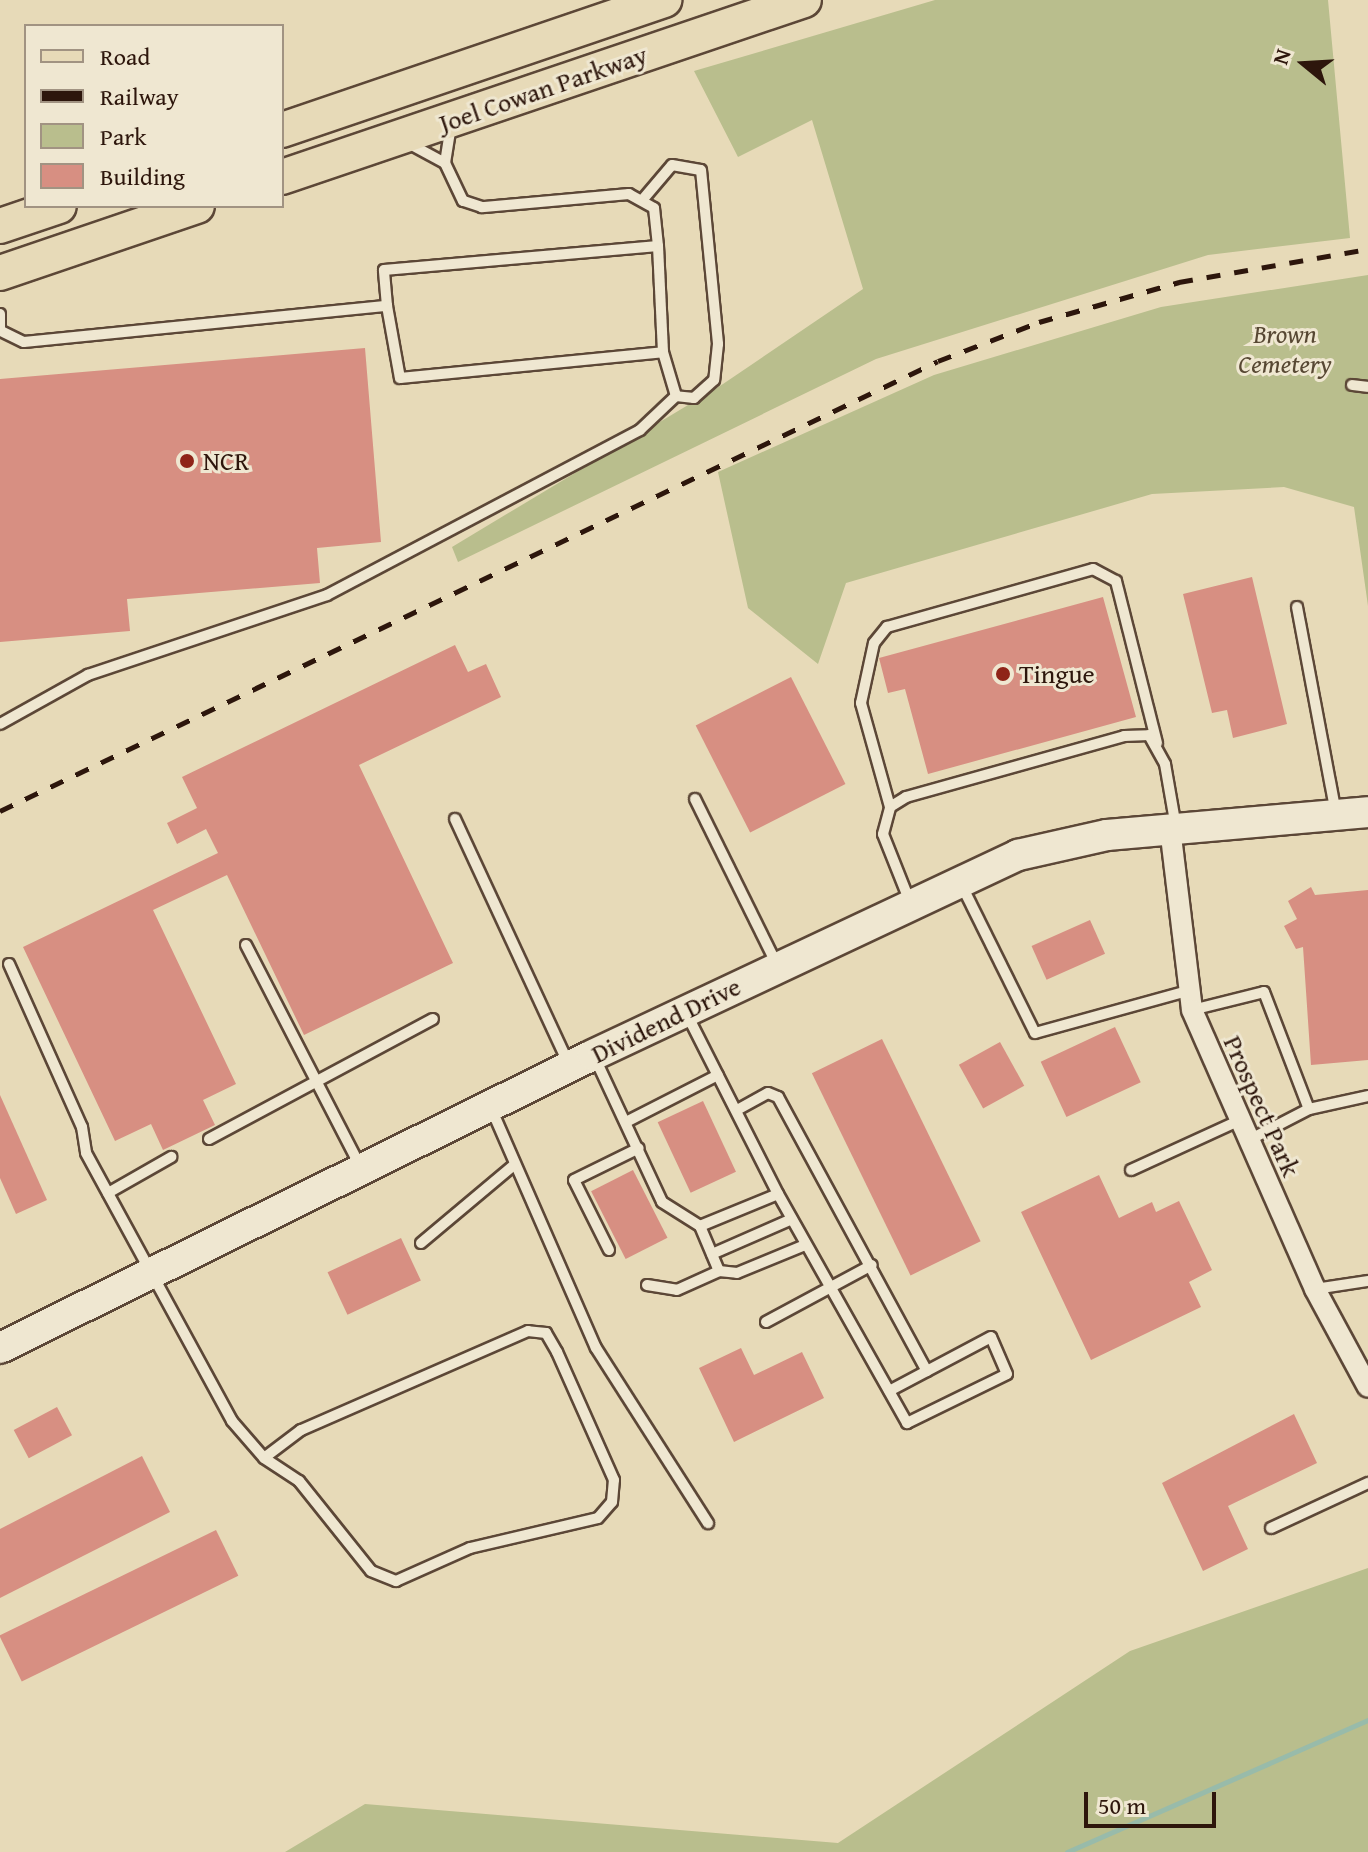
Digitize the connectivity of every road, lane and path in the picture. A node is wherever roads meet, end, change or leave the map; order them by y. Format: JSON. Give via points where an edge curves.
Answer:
{"nodes":[{"id":1,"x":664,"y":0,"type":"edge"},
{"id":2,"x":804,"y":0,"type":"edge"},
{"id":3,"x":452,"y":120,"type":"junction"},
{"id":4,"x":284,"y":129,"type":"edge"},
{"id":5,"x":397,"y":138,"type":"junction"},
{"id":6,"x":445,"y":163,"type":"junction"},
{"id":7,"x":284,"y":176,"type":"edge"},
{"id":8,"x":644,"y":198,"type":"junction"},
{"id":9,"x":53,"y":208,"type":"edge"},
{"id":10,"x":191,"y":208,"type":"edge"},
{"id":11,"x":0,"y":226,"type":"edge"},
{"id":12,"x":658,"y":246,"type":"junction"},
{"id":13,"x":0,"y":273,"type":"edge"},
{"id":14,"x":387,"y":306,"type":"junction"},
{"id":15,"x":0,"y":314,"type":"edge"},
{"id":16,"x":0,"y":331,"type":"edge"},
{"id":17,"x":663,"y":352,"type":"junction"},
{"id":18,"x":1352,"y":385,"type":"dead end"},
{"id":19,"x":1368,"y":387,"type":"edge"},
{"id":20,"x":676,"y":396,"type":"junction"},
{"id":21,"x":1297,"y":607,"type":"dead end"},
{"id":22,"x":0,"y":724,"type":"edge"},
{"id":23,"x":1157,"y":743,"type":"junction"},
{"id":24,"x":695,"y":799,"type":"dead end"},
{"id":25,"x":890,"y":807,"type":"junction"},
{"id":26,"x":1368,"y":812,"type":"edge"},
{"id":27,"x":1336,"y":815,"type":"junction"},
{"id":28,"x":455,"y":819,"type":"dead end"},
{"id":29,"x":1173,"y":828,"type":"junction"},
{"id":30,"x":960,"y":881,"type":"junction"},
{"id":31,"x":910,"y":902,"type":"junction"},
{"id":32,"x":246,"y":945,"type":"dead end"},
{"id":33,"x":9,"y":964,"type":"dead end"},
{"id":34,"x":778,"y":966,"type":"junction"},
{"id":35,"x":1189,"y":1000,"type":"junction"},
{"id":36,"x":685,"y":1011,"type":"junction"},
{"id":37,"x":433,"y":1019,"type":"dead end"},
{"id":38,"x":581,"y":1061,"type":"junction"},
{"id":39,"x":718,"y":1075,"type":"junction"},
{"id":40,"x":315,"y":1083,"type":"junction"},
{"id":41,"x":1368,"y":1096,"type":"edge"},
{"id":42,"x":490,"y":1106,"type":"junction"},
{"id":43,"x":1309,"y":1109,"type":"junction"},
{"id":44,"x":737,"y":1110,"type":"junction"},
{"id":45,"x":1240,"y":1120,"type":"junction"},
{"id":46,"x":626,"y":1122,"type":"junction"},
{"id":47,"x":209,"y":1139,"type":"dead end"},
{"id":48,"x":1249,"y":1140,"type":"junction"},
{"id":49,"x":639,"y":1148,"type":"junction"},
{"id":50,"x":171,"y":1157,"type":"dead end"},
{"id":51,"x":514,"y":1165,"type":"junction"},
{"id":52,"x":361,"y":1168,"type":"junction"},
{"id":53,"x":1131,"y":1170,"type":"dead end"},
{"id":54,"x":108,"y":1193,"type":"junction"},
{"id":55,"x":778,"y":1194,"type":"junction"},
{"id":56,"x":792,"y":1219,"type":"junction"},
{"id":57,"x":700,"y":1226,"type":"junction"},
{"id":58,"x":421,"y":1243,"type":"dead end"},
{"id":59,"x":805,"y":1245,"type":"junction"},
{"id":60,"x":609,"y":1250,"type":"dead end"},
{"id":61,"x":712,"y":1254,"type":"junction"},
{"id":62,"x":872,"y":1265,"type":"junction"},
{"id":63,"x":719,"y":1271,"type":"junction"},
{"id":64,"x":152,"y":1272,"type":"junction"},
{"id":65,"x":1368,"y":1281,"type":"edge"},
{"id":66,"x":647,"y":1285,"type":"dead end"},
{"id":67,"x":828,"y":1286,"type":"junction"},
{"id":68,"x":1315,"y":1289,"type":"junction"},
{"id":69,"x":766,"y":1322,"type":"dead end"},
{"id":70,"x":0,"y":1348,"type":"edge"},
{"id":71,"x":927,"y":1371,"type":"junction"},
{"id":72,"x":1368,"y":1387,"type":"edge"},
{"id":73,"x":889,"y":1391,"type":"junction"},
{"id":74,"x":264,"y":1458,"type":"junction"},
{"id":75,"x":1368,"y":1483,"type":"edge"},
{"id":76,"x":708,"y":1523,"type":"dead end"},
{"id":77,"x":1271,"y":1528,"type":"dead end"}],
"edges":[{"from":1,"to":4,"type":"main road","name":"Joel Cowan Parkway"},
{"from":2,"to":3,"type":"main road","name":"Joel Cowan Parkway"},
{"from":3,"to":5,"type":"main road","name":"Joel Cowan Parkway"},
{"from":3,"to":6,"type":"lane"},
{"from":5,"to":6,"type":"lane"},
{"from":5,"to":7,"type":"main road","name":"Joel Cowan Parkway"},
{"from":6,"to":8,"type":"lane","via":[[463,201],[482,207]]},
{"from":8,"to":12,"type":"lane","via":[[654,208]]},
{"from":8,"to":20,"type":"lane","via":[[672,165],[701,170],[719,362],[702,393]]},
{"from":9,"to":11,"type":"main road"},
{"from":10,"to":13,"type":"main road"},
{"from":12,"to":14,"type":"lane","via":[[384,270]]},
{"from":12,"to":17,"type":"lane"},
{"from":14,"to":16,"type":"lane","via":[[24,342]]},
{"from":14,"to":17,"type":"lane","via":[[400,378]]},
{"from":15,"to":16,"type":"lane"},
{"from":17,"to":20,"type":"lane"},
{"from":18,"to":19,"type":"lane"},
{"from":20,"to":22,"type":"lane","via":[[640,430],[327,595],[88,675]]},
{"from":21,"to":27,"type":"lane"},
{"from":23,"to":25,"type":"lane","via":[[1149,735],[1124,736],[906,797]]},
{"from":23,"to":25,"type":"lane","via":[[1116,581],[1093,569],[887,627],[874,643],[861,703]]},
{"from":23,"to":29,"type":"lane"},
{"from":24,"to":34,"type":"lane"},
{"from":25,"to":31,"type":"lane","via":[[883,834]]},
{"from":26,"to":27,"type":"street","name":"Dividend Drive"},
{"from":27,"to":29,"type":"street","name":"Dividend Drive"},
{"from":28,"to":38,"type":"lane"},
{"from":29,"to":30,"type":"street","name":"Dividend Drive","via":[[1058,843]]},
{"from":29,"to":35,"type":"street","name":"Prospect Park"},
{"from":30,"to":31,"type":"street","name":"Dividend Drive"},
{"from":30,"to":35,"type":"lane","via":[[1035,1033]]},
{"from":31,"to":34,"type":"street","name":"Dividend Drive"},
{"from":32,"to":40,"type":"lane"},
{"from":33,"to":54,"type":"lane"},
{"from":34,"to":36,"type":"street","name":"Dividend Drive"},
{"from":35,"to":43,"type":"lane","via":[[1264,992]]},
{"from":35,"to":45,"type":"street","name":"Prospect Park"},
{"from":36,"to":38,"type":"street","name":"Dividend Drive"},
{"from":36,"to":39,"type":"lane"},
{"from":37,"to":40,"type":"lane"},
{"from":38,"to":42,"type":"street","name":"Dividend Drive"},
{"from":38,"to":46,"type":"lane"},
{"from":39,"to":44,"type":"lane"},
{"from":39,"to":46,"type":"lane"},
{"from":40,"to":47,"type":"lane"},
{"from":40,"to":52,"type":"lane"},
{"from":41,"to":43,"type":"lane"},
{"from":42,"to":51,"type":"lane"},
{"from":42,"to":52,"type":"street","name":"Dividend Drive"},
{"from":43,"to":48,"type":"lane"},
{"from":44,"to":55,"type":"lane"},
{"from":44,"to":62,"type":"lane","via":[[768,1093],[778,1097]]},
{"from":45,"to":48,"type":"street","name":"Prospect Park"},
{"from":45,"to":53,"type":"lane"},
{"from":46,"to":49,"type":"lane"},
{"from":48,"to":68,"type":"street","name":"Prospect Park"},
{"from":49,"to":57,"type":"lane","via":[[662,1202]]},
{"from":49,"to":60,"type":"lane","via":[[574,1180]]},
{"from":50,"to":54,"type":"lane"},
{"from":51,"to":58,"type":"lane"},
{"from":51,"to":76,"type":"lane","via":[[596,1348]]},
{"from":52,"to":64,"type":"street","name":"Dividend Drive"},
{"from":54,"to":64,"type":"lane"},
{"from":55,"to":56,"type":"lane"},
{"from":55,"to":57,"type":"lane"},
{"from":56,"to":59,"type":"lane"},
{"from":56,"to":61,"type":"lane"},
{"from":57,"to":61,"type":"lane"},
{"from":59,"to":63,"type":"lane","via":[[737,1273]]},
{"from":59,"to":67,"type":"lane"},
{"from":61,"to":63,"type":"lane"},
{"from":62,"to":67,"type":"lane"},
{"from":62,"to":71,"type":"lane"},
{"from":63,"to":66,"type":"lane","via":[[677,1290]]},
{"from":64,"to":70,"type":"street","name":"Dividend Drive"},
{"from":64,"to":74,"type":"lane","via":[[232,1421]]},
{"from":65,"to":68,"type":"lane"},
{"from":67,"to":69,"type":"lane"},
{"from":67,"to":73,"type":"lane"},
{"from":68,"to":72,"type":"street","name":"Prospect Park"},
{"from":71,"to":73,"type":"lane"},
{"from":71,"to":73,"type":"lane","via":[[991,1337],[1007,1374],[907,1423]]},
{"from":74,"to":74,"type":"lane","via":[[301,1430],[528,1331],[546,1333],[614,1480],[612,1502],[598,1518],[470,1548],[396,1581],[371,1571],[299,1481]]},
{"from":75,"to":77,"type":"lane"}]}
